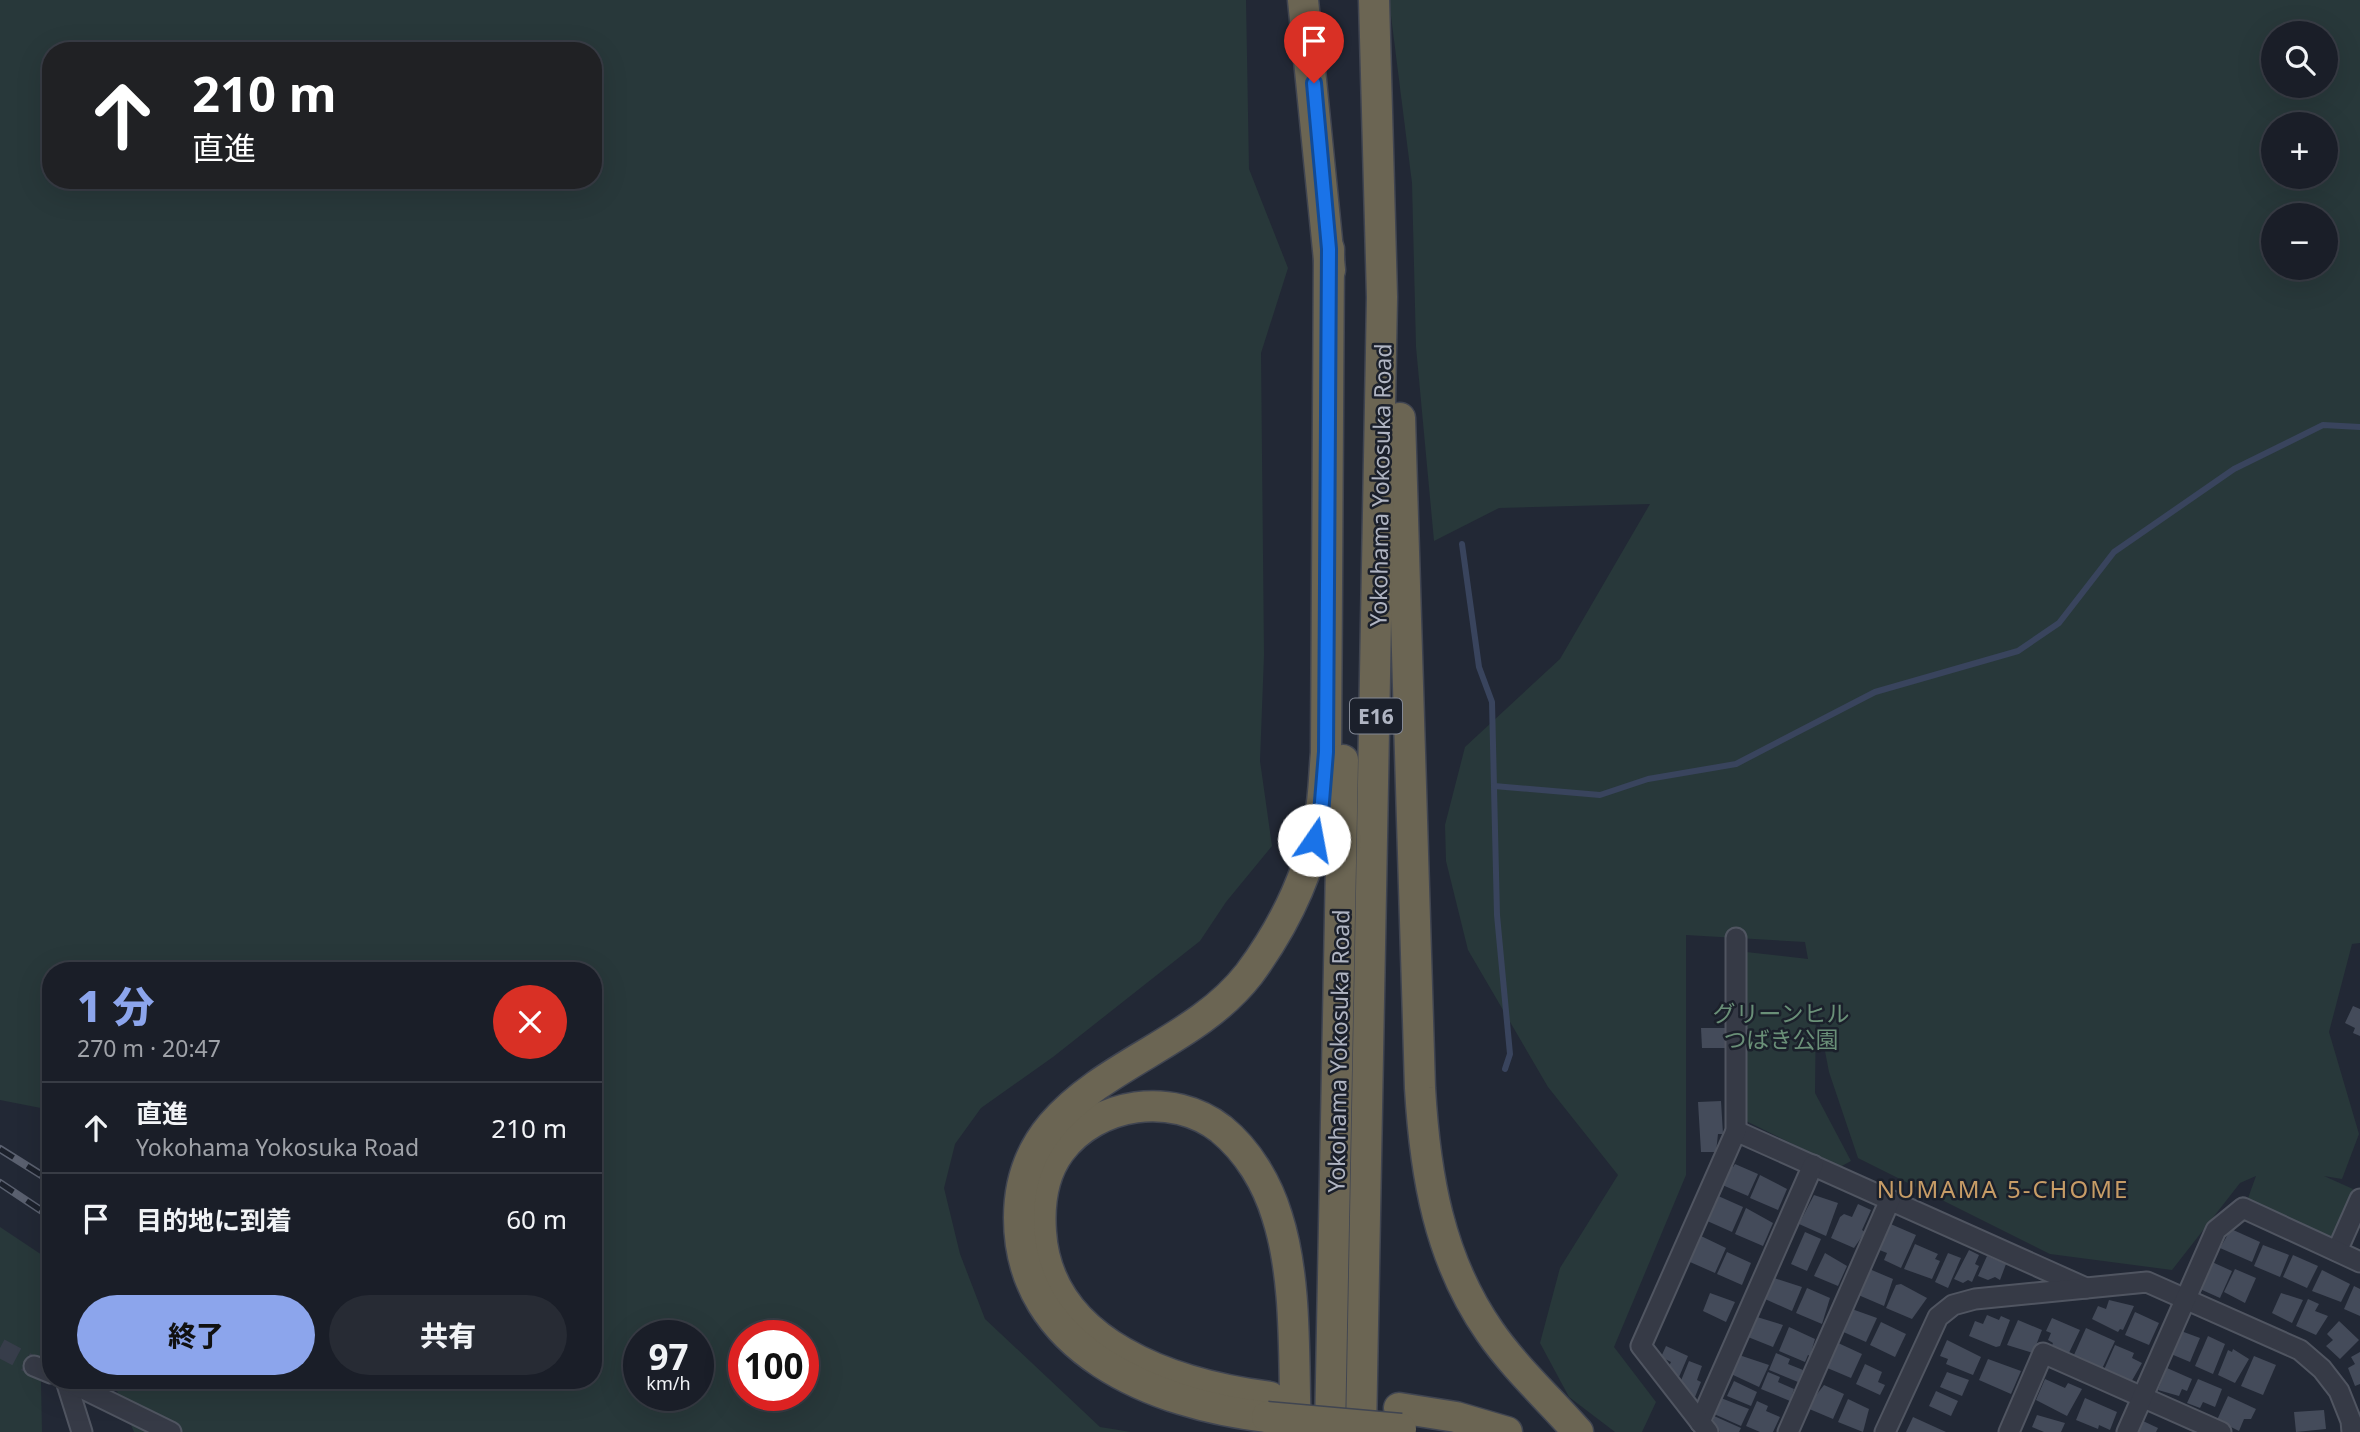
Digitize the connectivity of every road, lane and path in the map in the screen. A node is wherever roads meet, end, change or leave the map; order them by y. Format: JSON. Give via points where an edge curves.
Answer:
{"nodes":[{"id":1,"x":1303,"y":0,"type":"edge"},
{"id":2,"x":1374,"y":0,"type":"edge"},
{"id":3,"x":1380,"y":124,"type":"junction"},
{"id":4,"x":1329,"y":249,"type":"junction"},
{"id":5,"x":1736,"y":937,"type":"dead end"},
{"id":6,"x":1737,"y":1131,"type":"junction"},
{"id":7,"x":1813,"y":1165,"type":"junction"},
{"id":8,"x":2360,"y":1199,"type":"edge"},
{"id":9,"x":1890,"y":1200,"type":"junction"},
{"id":10,"x":2337,"y":1251,"type":"junction"},
{"id":11,"x":2360,"y":1262,"type":"edge"},
{"id":12,"x":2087,"y":1288,"type":"junction"},
{"id":13,"x":2186,"y":1299,"type":"junction"},
{"id":14,"x":69,"y":1389,"type":"edge"},
{"id":15,"x":83,"y":1389,"type":"edge"},
{"id":16,"x":2143,"y":1397,"type":"junction"},
{"id":17,"x":1269,"y":1407,"type":"junction"},
{"id":18,"x":1408,"y":1423,"type":"edge"},
{"id":19,"x":1704,"y":1427,"type":"edge"},
{"id":20,"x":82,"y":1432,"type":"edge"},
{"id":21,"x":171,"y":1432,"type":"edge"},
{"id":22,"x":1296,"y":1432,"type":"edge"},
{"id":23,"x":1330,"y":1432,"type":"edge"},
{"id":24,"x":1361,"y":1432,"type":"edge"},
{"id":25,"x":1507,"y":1432,"type":"edge"},
{"id":26,"x":1578,"y":1432,"type":"edge"},
{"id":27,"x":1788,"y":1432,"type":"edge"},
{"id":28,"x":1885,"y":1432,"type":"edge"},
{"id":29,"x":2009,"y":1432,"type":"edge"},
{"id":30,"x":2127,"y":1432,"type":"edge"},
{"id":31,"x":2221,"y":1432,"type":"edge"},
{"id":32,"x":2352,"y":1432,"type":"edge"}],
"edges":[{"from":1,"to":4,"type":"highway","name":"Yokohama Yokosuka Road","number":"E16"},
{"from":2,"to":3,"type":"highway","name":"Yokohama Yokosuka Road","number":"E16"},
{"from":3,"to":24,"type":"highway","name":"Yokohama Yokosuka Road","number":"E16","via":[[1381,458]]},
{"from":3,"to":26,"type":"highway","via":[[1404,518],[1420,1088],[1426,1160],[1439,1227],[1476,1310],[1505,1351]]},
{"from":4,"to":17,"type":"highway","via":[[1326,752],[1314,840],[1280,926],[1246,977],[1209,1014],[1100,1085],[1052,1125],[1030,1160],[1019,1205],[1019,1233],[1035,1290],[1053,1318],[1094,1359],[1169,1397],[1233,1413]]},
{"from":4,"to":23,"type":"highway","name":"Yokohama Yokosuka Road","number":"E16","via":[[1343,690]]},
{"from":5,"to":6,"type":"street"},
{"from":6,"to":7,"type":"street"},
{"from":6,"to":19,"type":"street","via":[[1640,1346]]},
{"from":7,"to":9,"type":"street"},
{"from":7,"to":19,"type":"street"},
{"from":8,"to":10,"type":"street"},
{"from":9,"to":12,"type":"street"},
{"from":9,"to":27,"type":"street"},
{"from":10,"to":11,"type":"street"},
{"from":10,"to":13,"type":"street","via":[[2243,1208],[2216,1230]]},
{"from":12,"to":13,"type":"street","via":[[2147,1282]]},
{"from":12,"to":28,"type":"street","via":[[1953,1305],[1938,1317],[1928,1335]]},
{"from":13,"to":16,"type":"street"},
{"from":13,"to":32,"type":"street","via":[[2300,1350],[2339,1391]]},
{"from":14,"to":20,"type":"street"},
{"from":15,"to":21,"type":"street"},
{"from":16,"to":29,"type":"street","via":[[2043,1353]]},
{"from":16,"to":30,"type":"street"},
{"from":16,"to":31,"type":"street"},
{"from":17,"to":18,"type":"highway","bridge":true},
{"from":17,"to":22,"type":"highway","via":[[1138,1362],[1098,1335],[1058,1290],[1042,1244],[1041,1196],[1056,1157],[1082,1129],[1122,1110],[1174,1107],[1221,1129],[1248,1157],[1269,1195],[1283,1235]]},
{"from":18,"to":25,"type":"highway","via":[[1456,1417]]}]}
